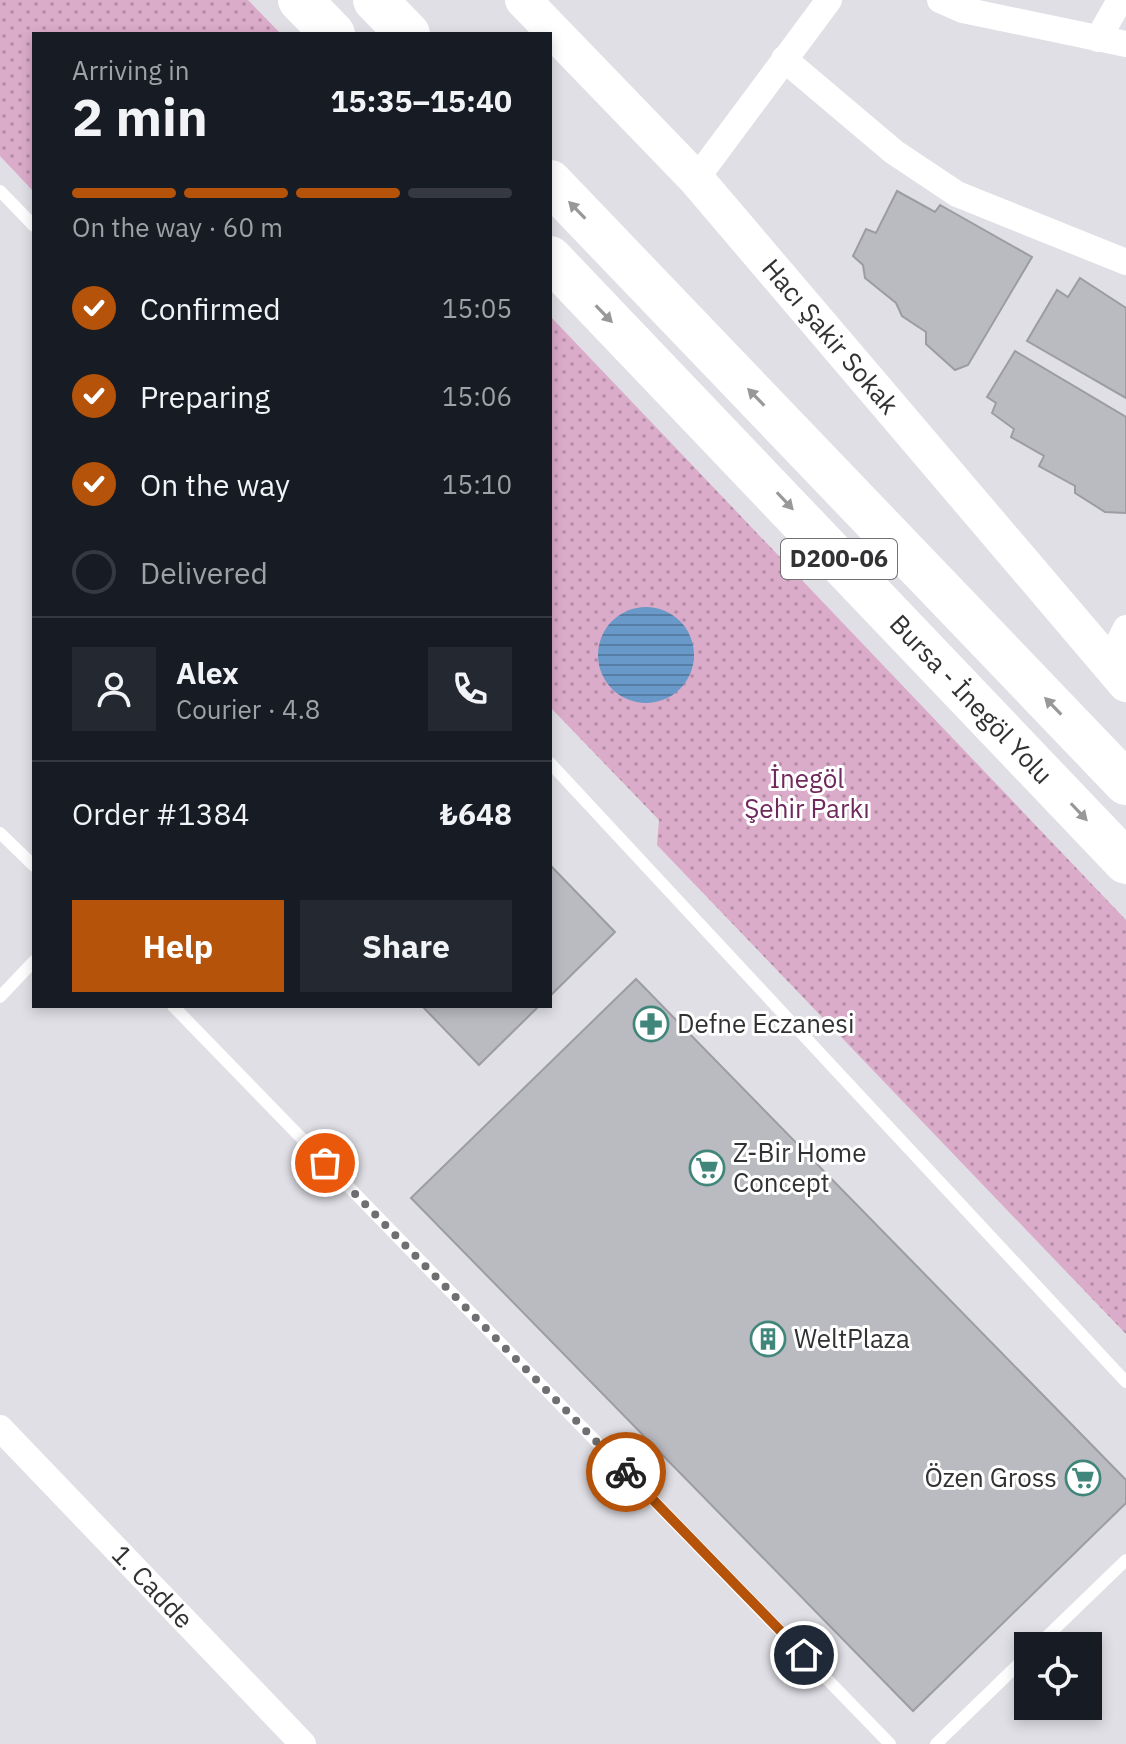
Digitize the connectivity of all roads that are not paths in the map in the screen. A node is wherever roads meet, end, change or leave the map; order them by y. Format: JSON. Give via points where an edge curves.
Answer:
{"nodes":[{"id":1,"x":300,"y":0,"type":"edge"},
{"id":2,"x":375,"y":0,"type":"edge"},
{"id":3,"x":396,"y":0,"type":"edge"},
{"id":4,"x":523,"y":0,"type":"edge"},
{"id":5,"x":829,"y":0,"type":"edge"},
{"id":6,"x":940,"y":0,"type":"edge"},
{"id":7,"x":1120,"y":0,"type":"edge"},
{"id":8,"x":331,"y":32,"type":"edge"},
{"id":9,"x":406,"y":32,"type":"edge"},
{"id":10,"x":417,"y":32,"type":"edge"},
{"id":11,"x":1098,"y":39,"type":"junction"},
{"id":12,"x":1126,"y":44,"type":"edge"},
{"id":13,"x":784,"y":59,"type":"junction"},
{"id":14,"x":696,"y":179,"type":"junction"},
{"id":15,"x":552,"y":184,"type":"edge"},
{"id":16,"x":0,"y":191,"type":"edge"},
{"id":17,"x":32,"y":224,"type":"edge"},
{"id":18,"x":552,"y":260,"type":"edge"},
{"id":19,"x":1126,"y":262,"type":"edge"},
{"id":20,"x":1126,"y":628,"type":"edge"},
{"id":21,"x":1117,"y":674,"type":"edge"},
{"id":22,"x":552,"y":765,"type":"edge"},
{"id":23,"x":1126,"y":783,"type":"edge"},
{"id":24,"x":0,"y":833,"type":"edge"},
{"id":25,"x":1126,"y":862,"type":"edge"},
{"id":26,"x":32,"y":864,"type":"edge"},
{"id":27,"x":32,"y":963,"type":"edge"},
{"id":28,"x":0,"y":997,"type":"edge"},
{"id":29,"x":175,"y":1008,"type":"edge"},
{"id":30,"x":1126,"y":1382,"type":"edge"},
{"id":31,"x":0,"y":1428,"type":"edge"},
{"id":32,"x":1126,"y":1560,"type":"edge"},
{"id":33,"x":1051,"y":1632,"type":"edge"},
{"id":34,"x":1014,"y":1669,"type":"edge"},
{"id":35,"x":303,"y":1744,"type":"edge"},
{"id":36,"x":890,"y":1744,"type":"edge"},
{"id":37,"x":936,"y":1744,"type":"edge"}],
"edges":[{"from":1,"to":8,"type":"highway"},
{"from":2,"to":9,"type":"highway"},
{"from":3,"to":10,"type":"street"},
{"from":4,"to":14,"type":"street","name":"Hacı Şakir Sokak"},
{"from":5,"to":13,"type":"street"},
{"from":6,"to":11,"type":"street","via":[[963,10]]},
{"from":7,"to":11,"type":"street"},
{"from":11,"to":12,"type":"street"},
{"from":13,"to":14,"type":"street"},
{"from":13,"to":19,"type":"street","via":[[894,152],[957,194]]},
{"from":14,"to":21,"type":"street","name":"Hacı Şakir Sokak"},
{"from":23,"to":15,"type":"highway","name":"Bursa - İnegöl Yolu","number":"D200-06","one_way":true},
{"from":16,"to":17,"type":"lane"},
{"from":18,"to":25,"type":"highway","name":"Bursa - İnegöl Yolu","number":"D200-06","one_way":true},
{"from":20,"to":21,"type":"street"},
{"from":22,"to":30,"type":"lane"},
{"from":24,"to":26,"type":"lane"},
{"from":27,"to":28,"type":"lane"},
{"from":29,"to":36,"type":"lane"},
{"from":31,"to":35,"type":"street","name":"1. Cadde"},
{"from":32,"to":33,"type":"lane"},
{"from":34,"to":37,"type":"lane"}]}
